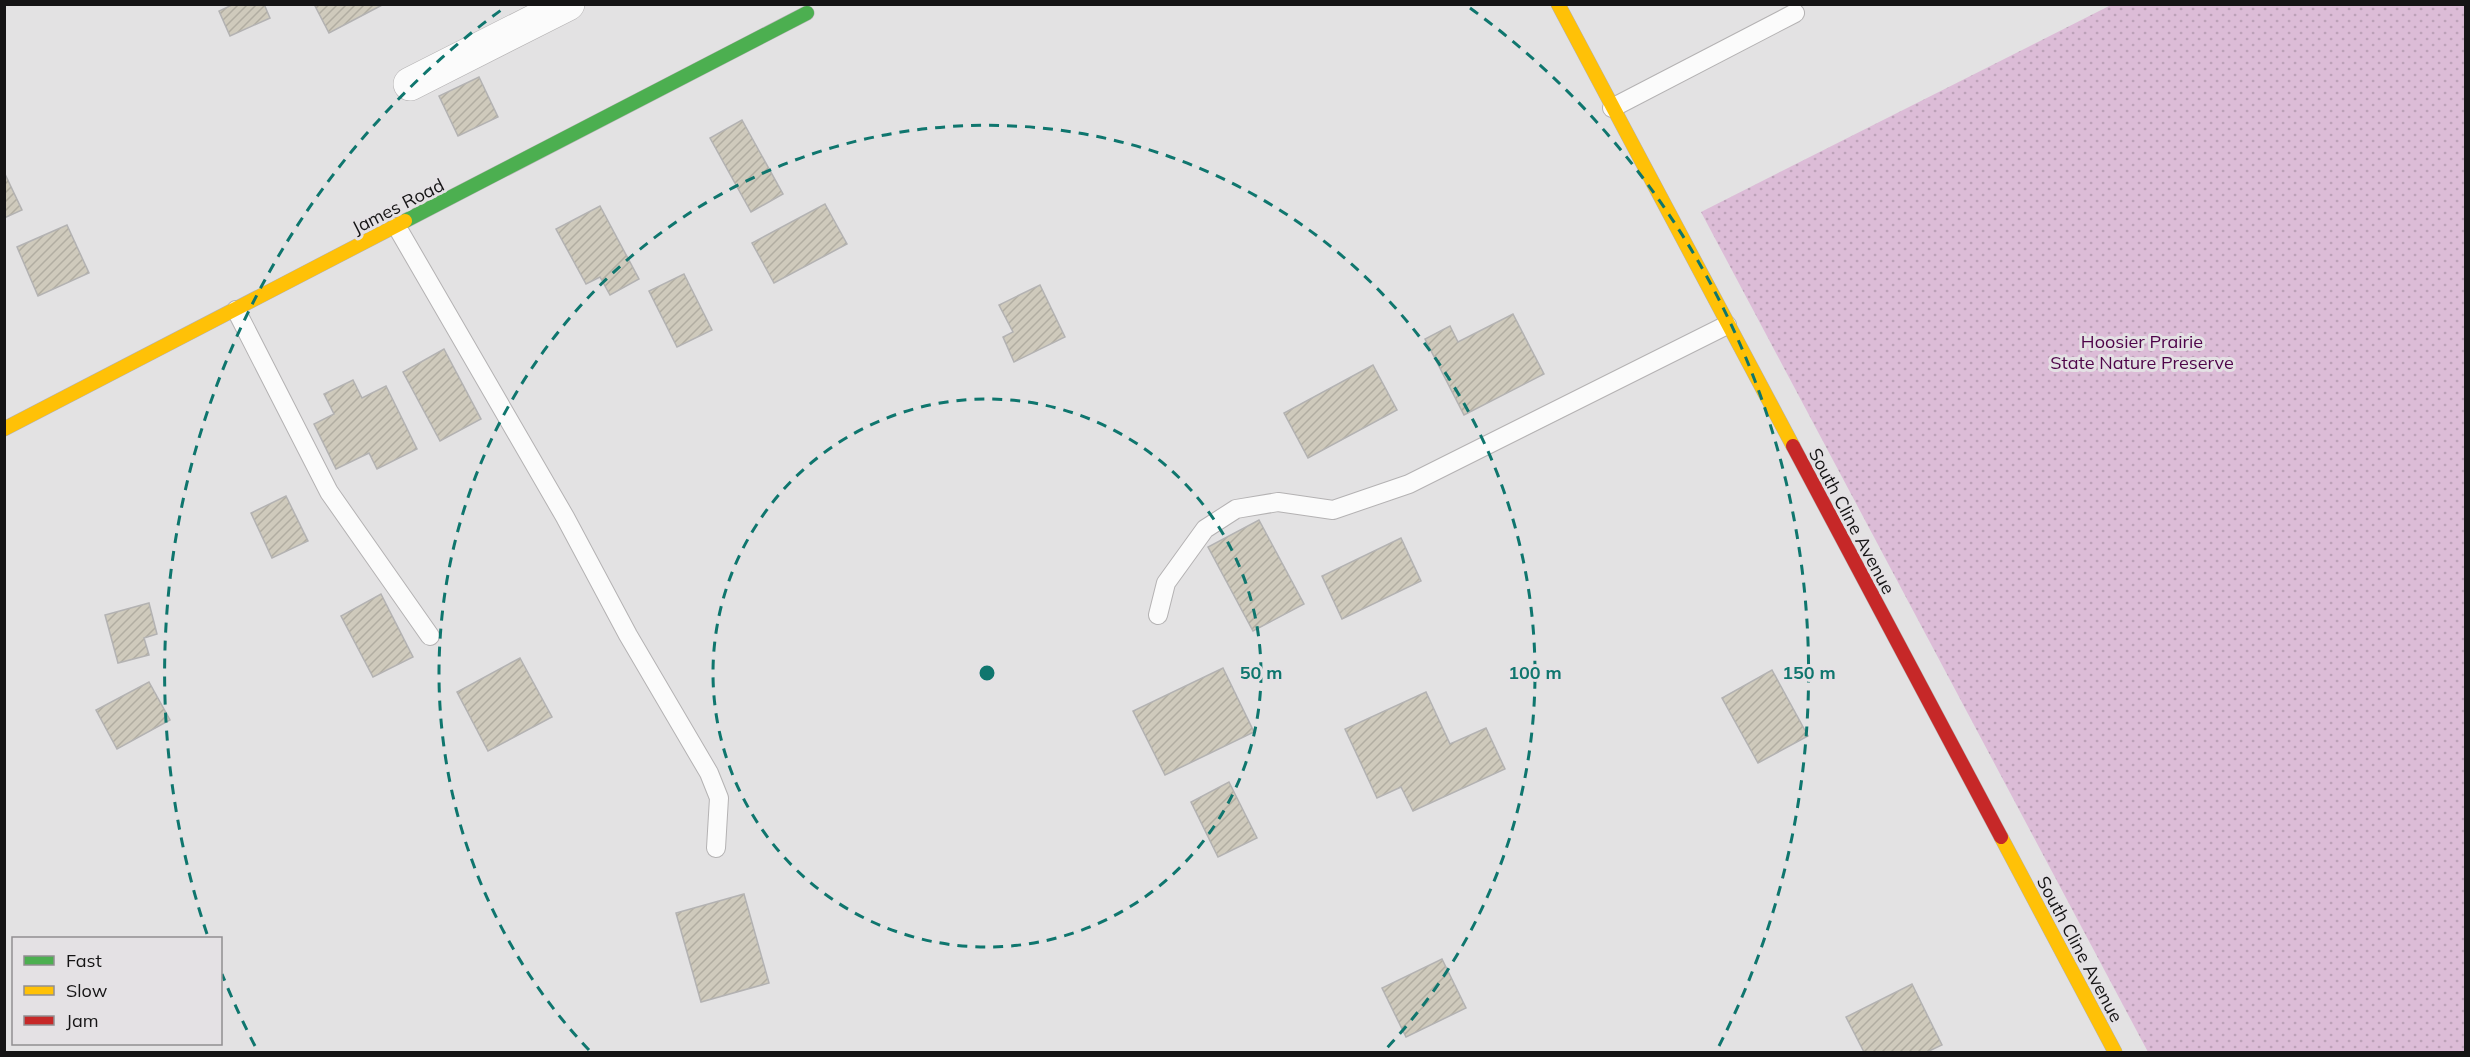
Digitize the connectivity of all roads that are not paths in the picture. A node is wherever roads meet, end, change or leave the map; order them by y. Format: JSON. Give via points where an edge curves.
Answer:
{"nodes":[{"id":1,"x":568,"y":4,"type":"edge"},
{"id":2,"x":1558,"y":4,"type":"edge"},
{"id":3,"x":807,"y":12,"type":"dead end"},
{"id":4,"x":1795,"y":13,"type":"dead end"},
{"id":5,"x":410,"y":84,"type":"dead end"},
{"id":6,"x":1612,"y":108,"type":"junction"},
{"id":7,"x":397,"y":227,"type":"junction"},
{"id":8,"x":236,"y":310,"type":"junction"},
{"id":9,"x":1727,"y":325,"type":"junction"},
{"id":10,"x":4,"y":429,"type":"edge"},
{"id":11,"x":1158,"y":615,"type":"dead end"},
{"id":12,"x":430,"y":636,"type":"dead end"},
{"id":13,"x":716,"y":848,"type":"dead end"},
{"id":14,"x":2115,"y":1053,"type":"edge"}],
"edges":[{"from":1,"to":5,"type":"street"},
{"from":2,"to":6,"type":"street","name":"South Cline Avenue"},
{"from":3,"to":7,"type":"street","name":"James Road"},
{"from":4,"to":6,"type":"lane"},
{"from":6,"to":9,"type":"street","name":"South Cline Avenue"},
{"from":7,"to":8,"type":"street","name":"James Road"},
{"from":7,"to":13,"type":"lane","via":[[709,773],[719,798]]},
{"from":8,"to":10,"type":"street","name":"James Road"},
{"from":8,"to":12,"type":"lane","via":[[329,492]]},
{"from":9,"to":11,"type":"lane","via":[[1409,484],[1334,510],[1278,502],[1236,509],[1205,529],[1166,583]]},
{"from":9,"to":14,"type":"street","name":"South Cline Avenue"}]}
